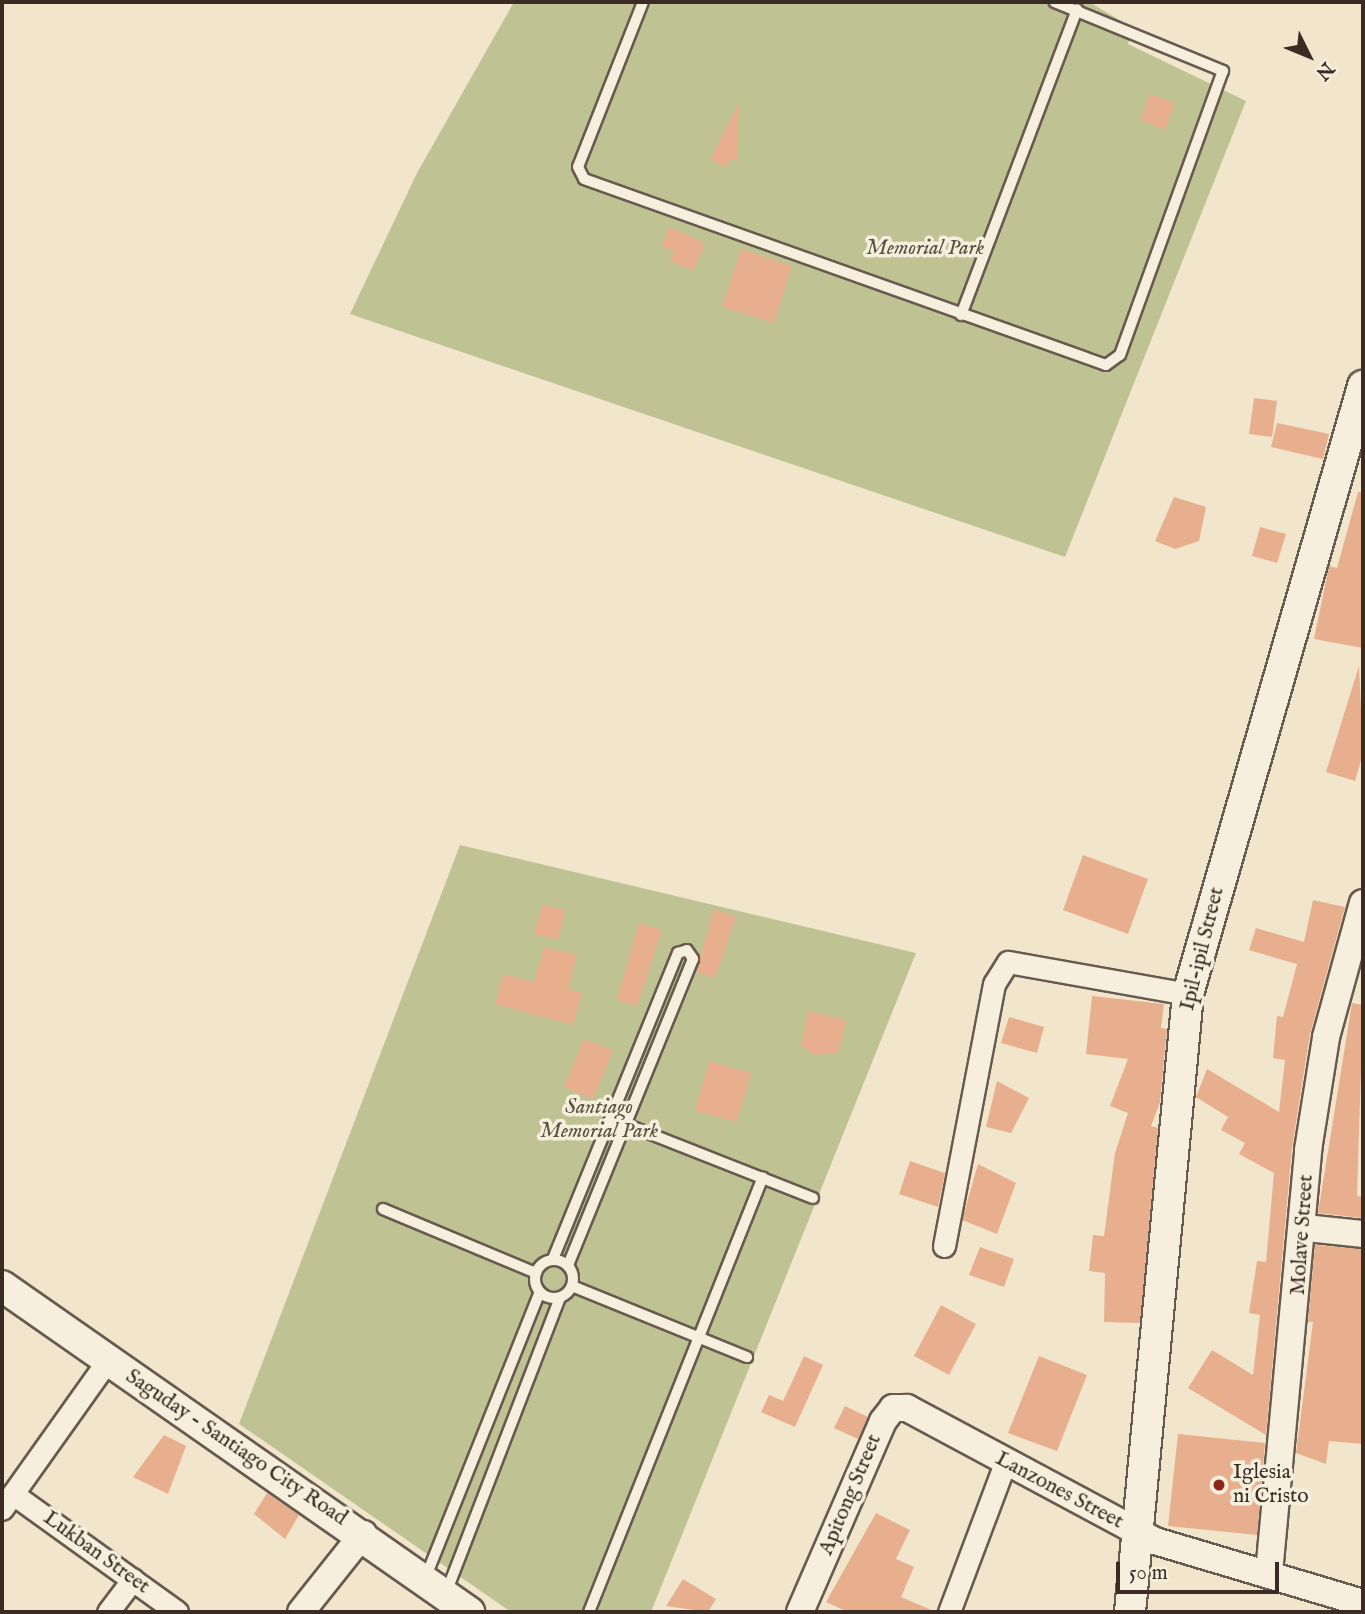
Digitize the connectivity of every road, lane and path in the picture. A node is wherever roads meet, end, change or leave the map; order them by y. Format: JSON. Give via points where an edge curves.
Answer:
{"nodes":[{"id":1,"x":643,"y":2,"type":"edge"},
{"id":2,"x":1055,"y":2,"type":"edge"},
{"id":3,"x":1077,"y":9,"type":"junction"},
{"id":4,"x":961,"y":315,"type":"junction"},
{"id":5,"x":1363,"y":386,"type":"edge"},
{"id":6,"x":1361,"y":918,"type":"edge"},
{"id":7,"x":1188,"y":994,"type":"junction"},
{"id":8,"x":625,"y":1124,"type":"junction"},
{"id":9,"x":763,"y":1178,"type":"junction"},
{"id":10,"x":813,"y":1198,"type":"dead end"},
{"id":11,"x":383,"y":1209,"type":"dead end"},
{"id":12,"x":1306,"y":1227,"type":"junction"},
{"id":13,"x":1363,"y":1234,"type":"edge"},
{"id":14,"x":944,"y":1246,"type":"dead end"},
{"id":15,"x":553,"y":1259,"type":"junction"},
{"id":16,"x":568,"y":1265,"type":"junction"},
{"id":17,"x":536,"y":1273,"type":"junction"},
{"id":18,"x":2,"y":1286,"type":"edge"},
{"id":19,"x":572,"y":1286,"type":"junction"},
{"id":20,"x":540,"y":1292,"type":"junction"},
{"id":21,"x":559,"y":1297,"type":"junction"},
{"id":22,"x":699,"y":1338,"type":"junction"},
{"id":23,"x":747,"y":1357,"type":"dead end"},
{"id":24,"x":107,"y":1362,"type":"junction"},
{"id":25,"x":922,"y":1415,"type":"joint"},
{"id":26,"x":1005,"y":1463,"type":"junction"},
{"id":27,"x":8,"y":1501,"type":"edge"},
{"id":28,"x":363,"y":1534,"type":"junction"},
{"id":29,"x":1140,"y":1534,"type":"junction"},
{"id":30,"x":1269,"y":1573,"type":"junction"},
{"id":31,"x":133,"y":1579,"type":"junction"},
{"id":32,"x":446,"y":1596,"type":"edge"},
{"id":33,"x":1363,"y":1604,"type":"edge"},
{"id":34,"x":108,"y":1612,"type":"edge"},
{"id":35,"x":177,"y":1612,"type":"edge"},
{"id":36,"x":302,"y":1612,"type":"edge"},
{"id":37,"x":589,"y":1612,"type":"edge"},
{"id":38,"x":800,"y":1612,"type":"edge"},
{"id":39,"x":949,"y":1612,"type":"edge"},
{"id":40,"x":1130,"y":1612,"type":"edge"}],
"edges":[{"from":1,"to":4,"type":"lane","via":[[579,174]]},
{"from":2,"to":3,"type":"lane"},
{"from":3,"to":4,"type":"lane"},
{"from":3,"to":4,"type":"lane","via":[[1223,71],[1119,355],[1096,366]]},
{"from":5,"to":7,"type":"main road","name":"Ipil-ipil Street"},
{"from":6,"to":12,"type":"street","name":"Molave Street","via":[[1325,1037],[1308,1150]]},
{"from":7,"to":14,"type":"street","via":[[1009,962],[994,984]]},
{"from":7,"to":29,"type":"main road","name":"Ipil-ipil Street"},
{"from":8,"to":9,"type":"lane"},
{"from":8,"to":15,"type":"lane","via":[[693,959],[687,950],[678,953]]},
{"from":8,"to":16,"type":"lane"},
{"from":9,"to":10,"type":"lane"},
{"from":9,"to":22,"type":"lane"},
{"from":11,"to":17,"type":"lane"},
{"from":12,"to":13,"type":"street"},
{"from":12,"to":30,"type":"street","name":"Molave Street"},
{"from":15,"to":16,"type":"lane"},
{"from":15,"to":17,"type":"lane"},
{"from":16,"to":19,"type":"lane"},
{"from":17,"to":20,"type":"lane"},
{"from":18,"to":24,"type":"main road","name":"Saguday - Santiago City Road"},
{"from":19,"to":21,"type":"lane"},
{"from":19,"to":22,"type":"lane"},
{"from":20,"to":21,"type":"lane"},
{"from":20,"to":32,"type":"lane"},
{"from":21,"to":32,"type":"lane"},
{"from":22,"to":23,"type":"lane"},
{"from":22,"to":37,"type":"lane"},
{"from":24,"to":27,"type":"street"},
{"from":24,"to":28,"type":"main road","name":"Saguday - Santiago City Road"},
{"from":25,"to":26,"type":"street","name":"Lanzones Street"},
{"from":25,"to":38,"type":"street","name":"Apitong Street","via":[[892,1408],[883,1421]]},
{"from":26,"to":29,"type":"street","name":"Lanzones Street"},
{"from":26,"to":39,"type":"street"},
{"from":27,"to":31,"type":"street","name":"Lukban Street"},
{"from":28,"to":32,"type":"main road","name":"Saguday - Santiago City Road"},
{"from":28,"to":36,"type":"street"},
{"from":29,"to":30,"type":"street","name":"Lanzones Street"},
{"from":29,"to":40,"type":"main road","name":"Ipil-ipil Street"},
{"from":30,"to":33,"type":"street","name":"Lanzones Street"},
{"from":31,"to":34,"type":"street"},
{"from":31,"to":35,"type":"street","name":"Lukban Street"}]}
